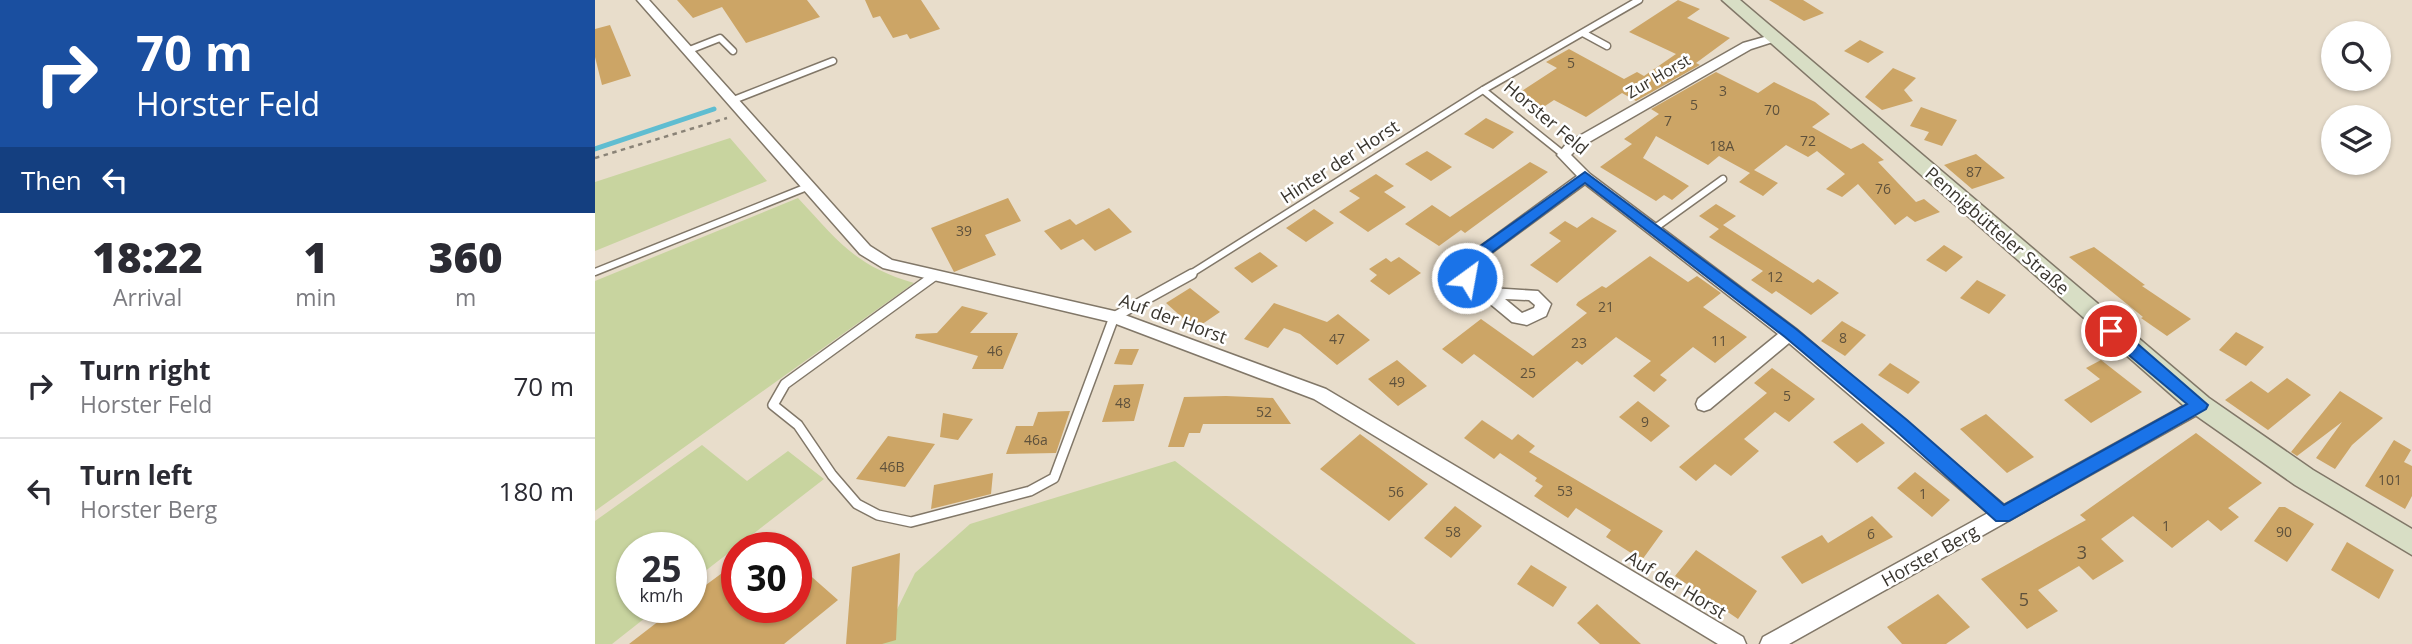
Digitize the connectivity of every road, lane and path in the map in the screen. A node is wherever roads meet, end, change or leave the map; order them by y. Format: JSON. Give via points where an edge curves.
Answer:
{"nodes":[{"id":1,"x":643,"y":0,"type":"edge"},
{"id":2,"x":1639,"y":0,"type":"edge"},
{"id":3,"x":1730,"y":0,"type":"edge"},
{"id":4,"x":1583,"y":33,"type":"junction"},
{"id":5,"x":1775,"y":38,"type":"junction"},
{"id":6,"x":1607,"y":46,"type":"dead end"},
{"id":7,"x":687,"y":51,"type":"junction"},
{"id":8,"x":733,"y":51,"type":"dead end"},
{"id":9,"x":833,"y":61,"type":"dead end"},
{"id":10,"x":1483,"y":90,"type":"junction"},
{"id":11,"x":737,"y":107,"type":"junction"},
{"id":12,"x":1564,"y":155,"type":"junction"},
{"id":13,"x":595,"y":158,"type":"edge"},
{"id":14,"x":1585,"y":177,"type":"junction"},
{"id":15,"x":1723,"y":179,"type":"dead end"},
{"id":16,"x":807,"y":187,"type":"junction"},
{"id":17,"x":1655,"y":228,"type":"junction"},
{"id":18,"x":595,"y":272,"type":"edge"},
{"id":19,"x":934,"y":276,"type":"junction"},
{"id":20,"x":1487,"y":293,"type":"dead end"},
{"id":21,"x":1114,"y":317,"type":"junction"},
{"id":22,"x":1790,"y":333,"type":"junction"},
{"id":23,"x":1704,"y":404,"type":"dead end"},
{"id":24,"x":2200,"y":405,"type":"junction"},
{"id":25,"x":2003,"y":515,"type":"junction"},
{"id":26,"x":2412,"y":543,"type":"edge"},
{"id":27,"x":1736,"y":644,"type":"edge"},
{"id":28,"x":1770,"y":644,"type":"edge"}],
"edges":[{"from":1,"to":7,"type":"street","name":"Auf der Horst"},
{"from":2,"to":4,"type":"lane","name":"Hinter der Horst"},
{"from":3,"to":5,"type":"street","name":"Pennigbütteler Straße"},
{"from":4,"to":6,"type":"lane"},
{"from":4,"to":10,"type":"lane","name":"Hinter der Horst"},
{"from":5,"to":12,"type":"street","name":"Zur Horst","via":[[1747,46],[1572,146]]},
{"from":5,"to":24,"type":"street","name":"Pennigbütteler Straße"},
{"from":7,"to":8,"type":"lane","via":[[720,38]]},
{"from":7,"to":11,"type":"street","name":"Auf der Horst"},
{"from":9,"to":11,"type":"lane"},
{"from":10,"to":12,"type":"lane","name":"Horster Feld"},
{"from":10,"to":21,"type":"lane","name":"Hinter der Horst","via":[[1225,255]]},
{"from":11,"to":13,"type":"path"},
{"from":11,"to":16,"type":"street","name":"Auf der Horst"},
{"from":12,"to":14,"type":"street","name":"Horster Feld"},
{"from":14,"to":17,"type":"street","name":"Horster Feld"},
{"from":14,"to":20,"type":"street","name":"Horster Feld","via":[[1468,263],[1467,278]]},
{"from":15,"to":17,"type":"lane"},
{"from":16,"to":18,"type":"lane"},
{"from":16,"to":19,"type":"street","name":"Auf der Horst","via":[[866,250],[888,264]]},
{"from":17,"to":22,"type":"street","name":"Horster Feld"},
{"from":19,"to":21,"type":"street","name":"Auf der Horst"},
{"from":19,"to":21,"type":"lane","via":[[785,384],[773,405],[798,425],[857,504],[878,515],[911,522],[1030,491],[1054,478]]},
{"from":21,"to":27,"type":"street","name":"Auf der Horst","via":[[1320,394]]},
{"from":22,"to":23,"type":"street"},
{"from":22,"to":25,"type":"street","name":"Horster Feld"},
{"from":24,"to":25,"type":"street","name":"Horster Berg"},
{"from":24,"to":26,"type":"street","name":"Pennigbütteler Straße","via":[[2317,488]]},
{"from":25,"to":28,"type":"street","name":"Horster Berg"}]}
